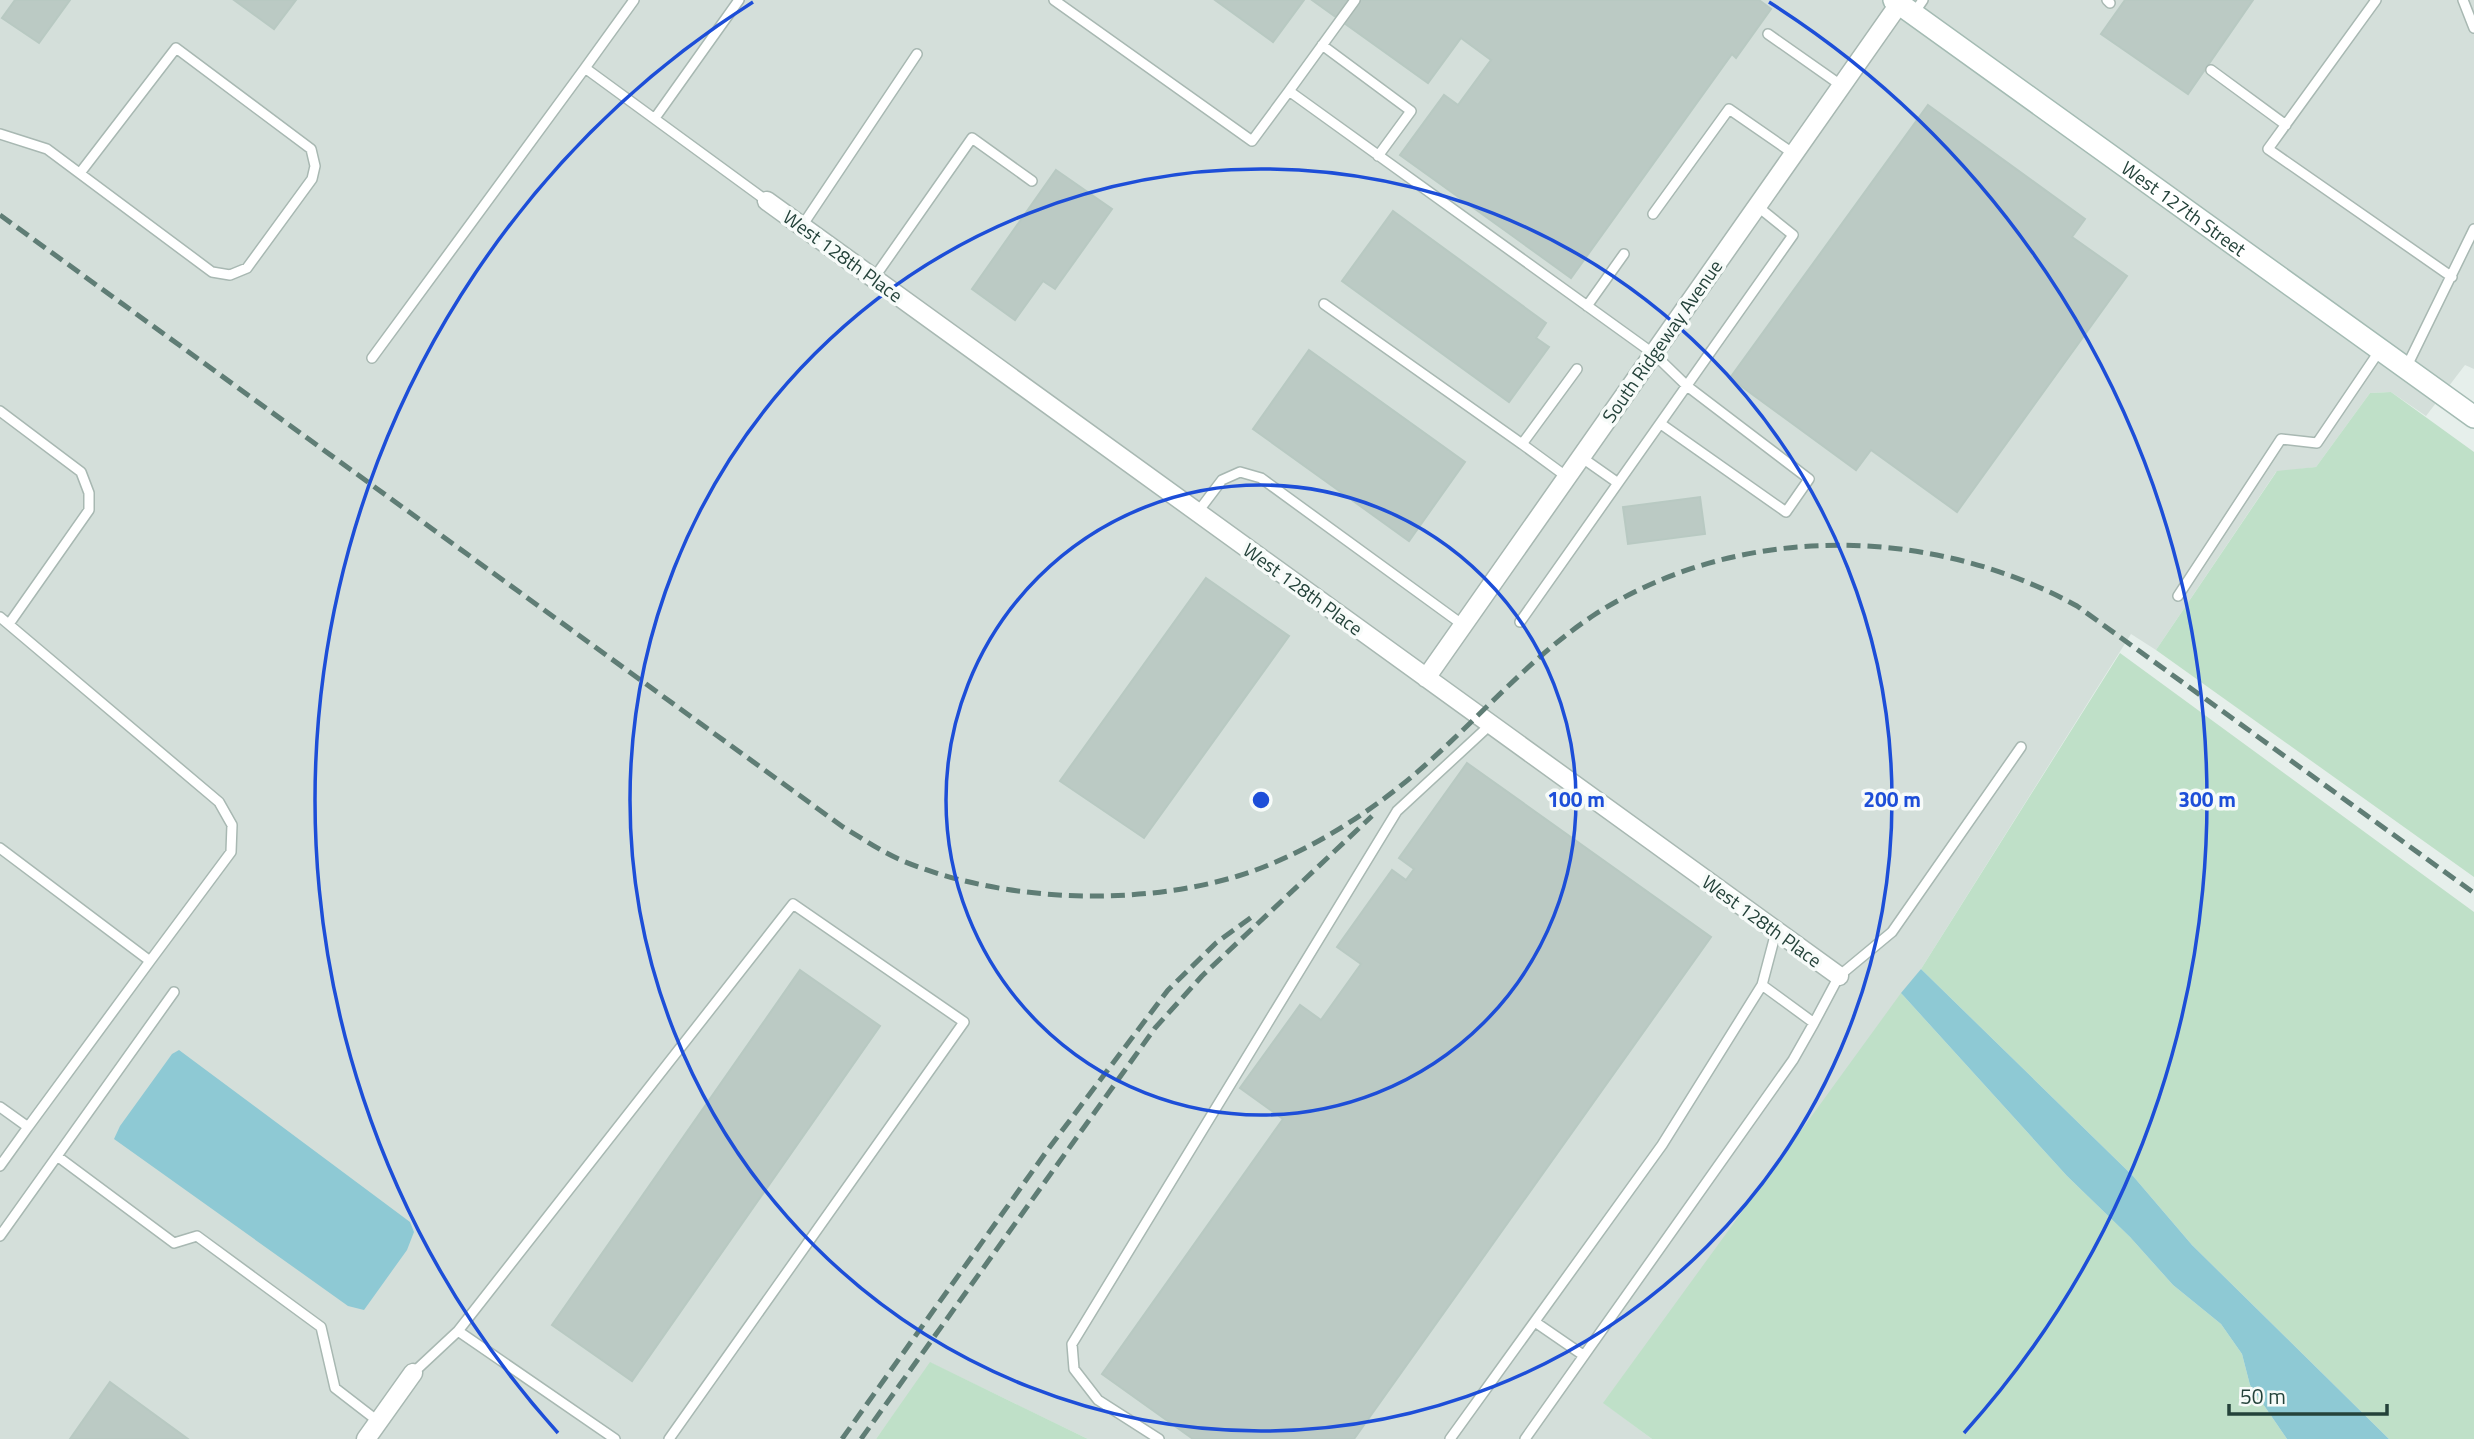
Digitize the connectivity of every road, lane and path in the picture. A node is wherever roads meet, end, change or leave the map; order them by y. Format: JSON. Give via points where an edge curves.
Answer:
{"nodes":[{"id":1,"x":634,"y":0,"type":"edge"},
{"id":2,"x":739,"y":0,"type":"edge"},
{"id":3,"x":1054,"y":0,"type":"edge"},
{"id":4,"x":1354,"y":0,"type":"edge"},
{"id":5,"x":2376,"y":0,"type":"edge"},
{"id":6,"x":2463,"y":0,"type":"edge"},
{"id":7,"x":1907,"y":5,"type":"edge"},
{"id":8,"x":2474,"y":28,"type":"edge"},
{"id":9,"x":1768,"y":34,"type":"dead end"},
{"id":10,"x":1322,"y":45,"type":"junction"},
{"id":11,"x":917,"y":54,"type":"dead end"},
{"id":12,"x":585,"y":68,"type":"junction"},
{"id":13,"x":2211,"y":70,"type":"dead end"},
{"id":14,"x":1842,"y":86,"type":"junction"},
{"id":15,"x":1289,"y":92,"type":"junction"},
{"id":16,"x":655,"y":118,"type":"junction"},
{"id":17,"x":2286,"y":125,"type":"junction"},
{"id":18,"x":0,"y":134,"type":"edge"},
{"id":19,"x":1794,"y":155,"type":"junction"},
{"id":20,"x":1378,"y":156,"type":"junction"},
{"id":21,"x":80,"y":173,"type":"junction"},
{"id":22,"x":1032,"y":181,"type":"dead end"},
{"id":23,"x":767,"y":201,"type":"joint"},
{"id":24,"x":1757,"y":206,"type":"junction"},
{"id":25,"x":1653,"y":214,"type":"dead end"},
{"id":26,"x":802,"y":226,"type":"junction"},
{"id":27,"x":2474,"y":229,"type":"edge"},
{"id":28,"x":1623,"y":254,"type":"dead end"},
{"id":29,"x":2452,"y":277,"type":"junction"},
{"id":30,"x":874,"y":278,"type":"junction"},
{"id":31,"x":1324,"y":304,"type":"dead end"},
{"id":32,"x":1587,"y":306,"type":"junction"},
{"id":33,"x":2380,"y":350,"type":"junction"},
{"id":34,"x":1654,"y":354,"type":"junction"},
{"id":35,"x":372,"y":358,"type":"dead end"},
{"id":36,"x":2406,"y":368,"type":"junction"},
{"id":37,"x":1577,"y":369,"type":"dead end"},
{"id":38,"x":1687,"y":386,"type":"junction"},
{"id":39,"x":0,"y":411,"type":"edge"},
{"id":40,"x":2474,"y":418,"type":"edge"},
{"id":41,"x":1661,"y":424,"type":"junction"},
{"id":42,"x":1522,"y":444,"type":"junction"},
{"id":43,"x":1581,"y":457,"type":"junction"},
{"id":44,"x":1567,"y":477,"type":"junction"},
{"id":45,"x":1618,"y":483,"type":"junction"},
{"id":46,"x":1197,"y":513,"type":"junction"},
{"id":47,"x":2178,"y":596,"type":"dead end"},
{"id":48,"x":0,"y":617,"type":"edge"},
{"id":49,"x":1520,"y":622,"type":"dead end"},
{"id":50,"x":9,"y":624,"type":"junction"},
{"id":51,"x":1463,"y":625,"type":"junction"},
{"id":52,"x":1426,"y":678,"type":"junction"},
{"id":53,"x":1490,"y":725,"type":"junction"},
{"id":54,"x":2021,"y":747,"type":"dead end"},
{"id":55,"x":0,"y":848,"type":"edge"},
{"id":56,"x":1776,"y":932,"type":"junction"},
{"id":57,"x":150,"y":961,"type":"junction"},
{"id":58,"x":1839,"y":976,"type":"junction"},
{"id":59,"x":1762,"y":985,"type":"junction"},
{"id":60,"x":174,"y":992,"type":"dead end"},
{"id":61,"x":1814,"y":1023,"type":"junction"},
{"id":62,"x":0,"y":1107,"type":"edge"},
{"id":63,"x":28,"y":1127,"type":"junction"},
{"id":64,"x":57,"y":1156,"type":"junction"},
{"id":65,"x":0,"y":1166,"type":"edge"},
{"id":66,"x":0,"y":1236,"type":"edge"},
{"id":67,"x":1535,"y":1322,"type":"junction"},
{"id":68,"x":458,"y":1331,"type":"junction"},
{"id":69,"x":1583,"y":1355,"type":"junction"},
{"id":70,"x":413,"y":1373,"type":"joint"},
{"id":71,"x":379,"y":1422,"type":"junction"},
{"id":72,"x":366,"y":1439,"type":"edge"},
{"id":73,"x":615,"y":1439,"type":"edge"},
{"id":74,"x":669,"y":1439,"type":"edge"},
{"id":75,"x":1159,"y":1439,"type":"edge"},
{"id":76,"x":1450,"y":1439,"type":"edge"},
{"id":77,"x":1525,"y":1439,"type":"edge"}],
"edges":[{"from":1,"to":12,"type":"lane"},
{"from":2,"to":16,"type":"lane"},
{"from":3,"to":15,"type":"lane","via":[[1252,141]]},
{"from":4,"to":10,"type":"lane"},
{"from":5,"to":17,"type":"lane"},
{"from":6,"to":8,"type":"lane"},
{"from":7,"to":14,"type":"street","name":"South Ridgeway Avenue"},
{"from":7,"to":33,"type":"main road","name":"West 127th Street"},
{"from":9,"to":14,"type":"lane"},
{"from":10,"to":15,"type":"lane"},
{"from":10,"to":20,"type":"lane","via":[[1410,111]]},
{"from":11,"to":26,"type":"lane"},
{"from":12,"to":16,"type":"lane"},
{"from":12,"to":35,"type":"lane"},
{"from":13,"to":17,"type":"lane"},
{"from":14,"to":19,"type":"street","name":"South Ridgeway Avenue"},
{"from":15,"to":20,"type":"lane"},
{"from":16,"to":23,"type":"lane"},
{"from":17,"to":29,"type":"lane","via":[[2268,149]]},
{"from":18,"to":21,"type":"lane","via":[[47,149]]},
{"from":19,"to":24,"type":"street","name":"South Ridgeway Avenue"},
{"from":19,"to":25,"type":"lane","via":[[1729,109]]},
{"from":20,"to":32,"type":"lane"},
{"from":21,"to":21,"type":"lane","via":[[212,272],[230,275],[247,268],[312,179],[316,166],[311,149],[176,48]]},
{"from":22,"to":30,"type":"lane","via":[[972,138]]},
{"from":23,"to":26,"type":"street","name":"West 128th Place"},
{"from":24,"to":34,"type":"street","name":"South Ridgeway Avenue"},
{"from":24,"to":38,"type":"lane","via":[[1793,235]]},
{"from":26,"to":30,"type":"street","name":"West 128th Place"},
{"from":27,"to":29,"type":"lane"},
{"from":28,"to":32,"type":"lane"},
{"from":29,"to":36,"type":"lane"},
{"from":30,"to":46,"type":"street","name":"West 128th Place"},
{"from":31,"to":42,"type":"lane"},
{"from":32,"to":34,"type":"lane"},
{"from":33,"to":36,"type":"main road","name":"West 127th Street"},
{"from":33,"to":47,"type":"lane","via":[[2317,443],[2281,439]]},
{"from":34,"to":38,"type":"lane"},
{"from":34,"to":43,"type":"street","name":"South Ridgeway Avenue"},
{"from":36,"to":40,"type":"main road","name":"West 127th Street"},
{"from":37,"to":42,"type":"lane"},
{"from":38,"to":41,"type":"lane"},
{"from":38,"to":41,"type":"lane","via":[[1809,479],[1786,512]]},
{"from":39,"to":50,"type":"lane","via":[[81,472],[89,493],[89,510]]},
{"from":41,"to":45,"type":"lane"},
{"from":42,"to":44,"type":"lane"},
{"from":43,"to":44,"type":"street","name":"South Ridgeway Avenue"},
{"from":43,"to":45,"type":"lane"},
{"from":44,"to":51,"type":"street","name":"South Ridgeway Avenue"},
{"from":45,"to":49,"type":"lane"},
{"from":46,"to":51,"type":"lane","via":[[1222,480],[1240,472],[1261,478]]},
{"from":46,"to":52,"type":"street","name":"West 128th Place"},
{"from":48,"to":50,"type":"lane"},
{"from":50,"to":57,"type":"lane","via":[[219,802],[232,825],[231,852]]},
{"from":51,"to":52,"type":"street","name":"South Ridgeway Avenue"},
{"from":52,"to":53,"type":"street","name":"West 128th Place"},
{"from":53,"to":56,"type":"street","name":"West 128th Place"},
{"from":53,"to":75,"type":"lane","via":[[1397,811],[1072,1344],[1074,1369],[1098,1400]]},
{"from":54,"to":58,"type":"lane","via":[[1892,932]]},
{"from":55,"to":57,"type":"lane"},
{"from":56,"to":58,"type":"street","name":"West 128th Place"},
{"from":56,"to":59,"type":"lane"},
{"from":57,"to":63,"type":"lane"},
{"from":58,"to":61,"type":"lane"},
{"from":59,"to":61,"type":"lane"},
{"from":59,"to":67,"type":"lane","via":[[1662,1145]]},
{"from":60,"to":64,"type":"lane"},
{"from":61,"to":69,"type":"lane"},
{"from":62,"to":63,"type":"lane"},
{"from":63,"to":65,"type":"lane"},
{"from":64,"to":66,"type":"lane"},
{"from":64,"to":71,"type":"lane","via":[[174,1243],[197,1236],[321,1327],[335,1388]]},
{"from":67,"to":69,"type":"lane"},
{"from":67,"to":76,"type":"lane"},
{"from":68,"to":70,"type":"lane"},
{"from":68,"to":73,"type":"lane"},
{"from":68,"to":74,"type":"lane","via":[[793,904],[964,1022]]},
{"from":69,"to":77,"type":"lane"},
{"from":70,"to":71,"type":"street"},
{"from":71,"to":72,"type":"street"}]}
